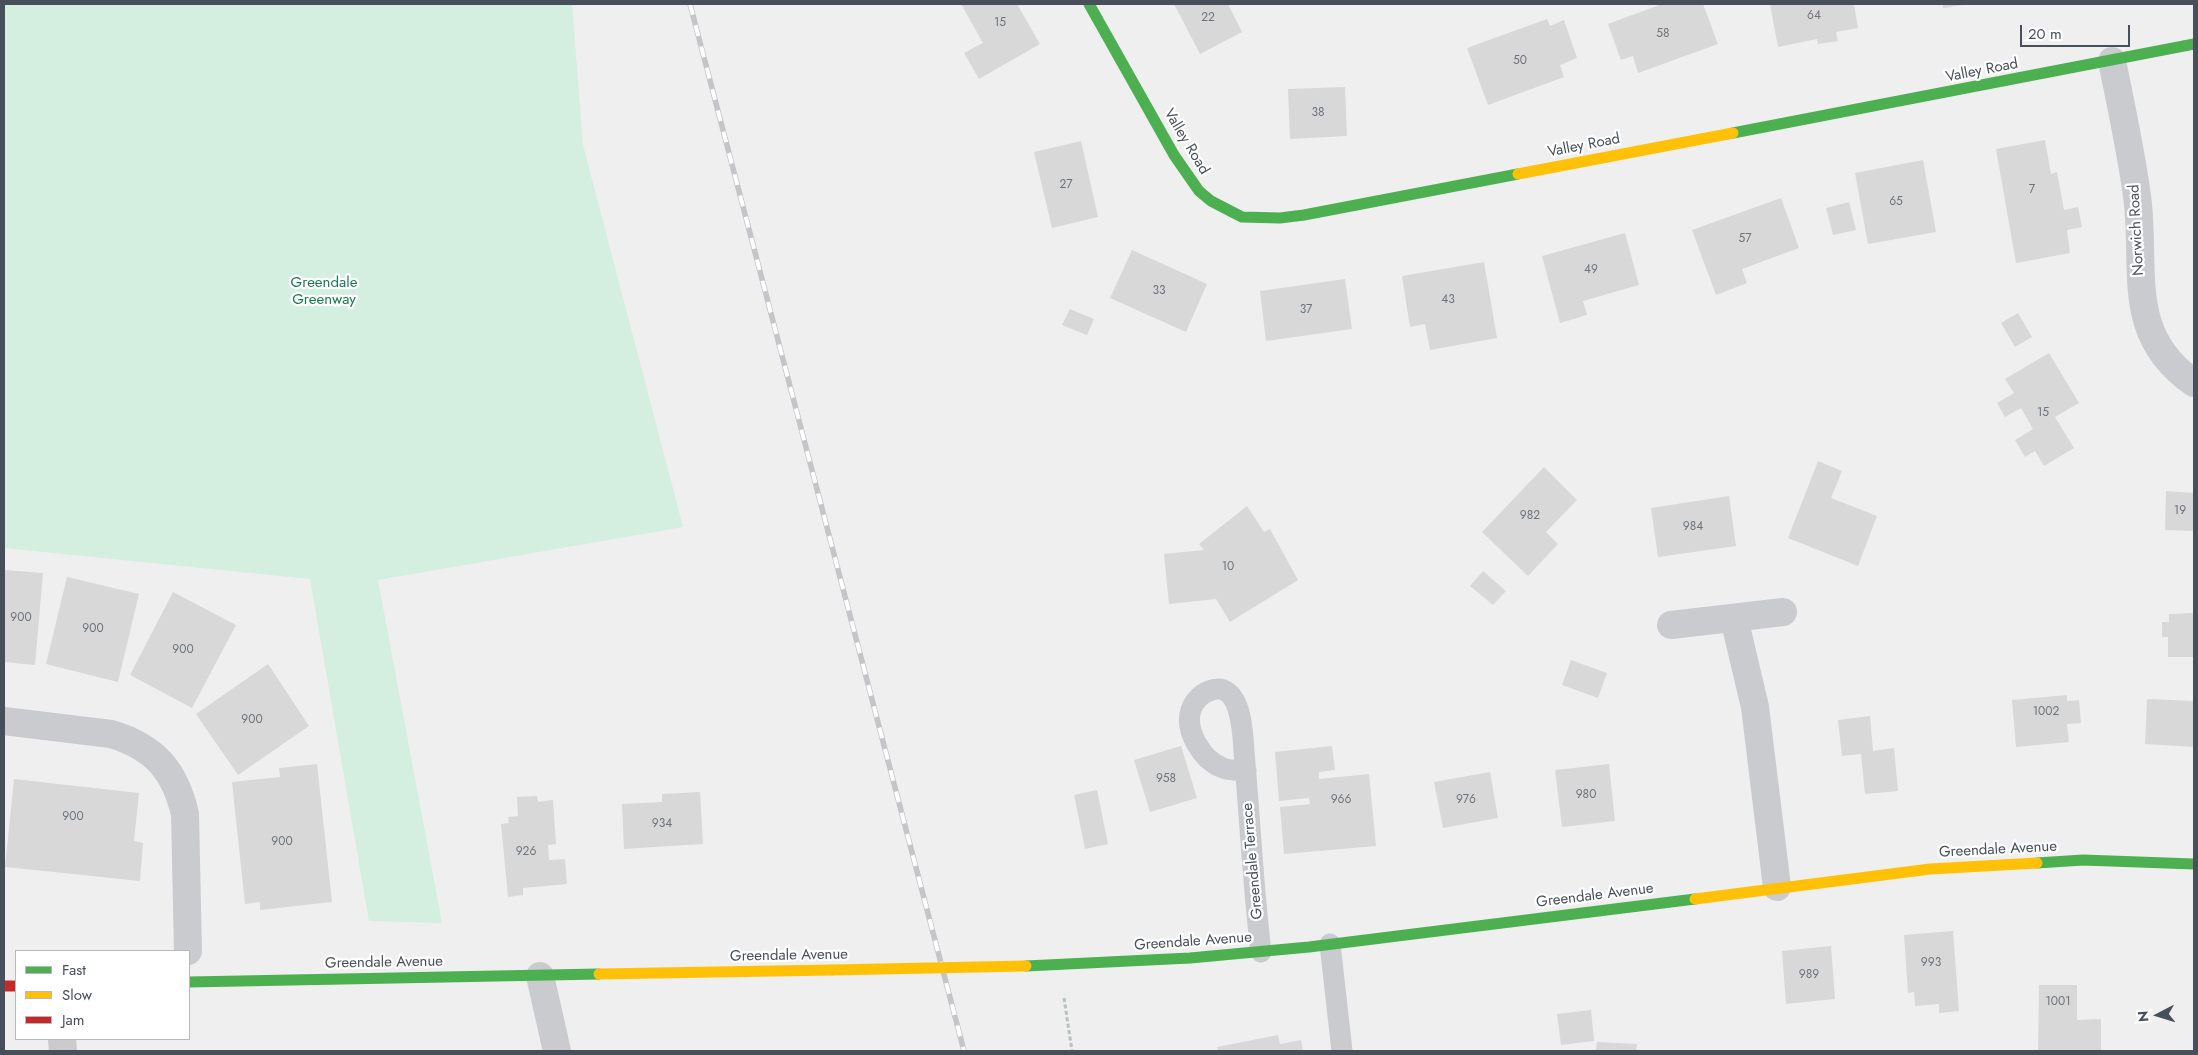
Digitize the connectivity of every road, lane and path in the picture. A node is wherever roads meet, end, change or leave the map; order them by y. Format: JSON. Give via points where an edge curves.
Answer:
{"nodes":[{"id":1,"x":1089,"y":4,"type":"edge"},
{"id":2,"x":2194,"y":44,"type":"edge"},
{"id":3,"x":2112,"y":61,"type":"junction"},
{"id":4,"x":2194,"y":383,"type":"edge"},
{"id":5,"x":1783,"y":612,"type":"dead end"},
{"id":6,"x":1734,"y":618,"type":"junction"},
{"id":7,"x":1671,"y":624,"type":"dead end"},
{"id":8,"x":4,"y":722,"type":"edge"},
{"id":9,"x":1246,"y":770,"type":"dead end"},
{"id":10,"x":2194,"y":864,"type":"edge"},
{"id":11,"x":1777,"y":887,"type":"junction"},
{"id":12,"x":1330,"y":944,"type":"junction"},
{"id":13,"x":188,"y":950,"type":"edge"},
{"id":14,"x":1261,"y":952,"type":"junction"},
{"id":15,"x":1059,"y":966,"type":"junction"},
{"id":16,"x":540,"y":976,"type":"junction"},
{"id":17,"x":190,"y":982,"type":"edge"},
{"id":18,"x":557,"y":1051,"type":"edge"},
{"id":19,"x":1072,"y":1051,"type":"edge"},
{"id":20,"x":1342,"y":1051,"type":"edge"}],
"edges":[{"from":1,"to":3,"type":"main road","name":"Valley Road","via":[[1174,155],[1199,191],[1224,209],[1242,217],[1258,218],[1304,215]]},
{"from":2,"to":3,"type":"main road","name":"Valley Road"},
{"from":3,"to":4,"type":"street","name":"Norwich Road","via":[[2138,197],[2143,307],[2156,343],[2180,373]]},
{"from":5,"to":6,"type":"street"},
{"from":6,"to":7,"type":"street"},
{"from":6,"to":11,"type":"street","via":[[1755,706]]},
{"from":8,"to":13,"type":"street","via":[[111,734],[126,738],[160,760],[172,776],[185,814]]},
{"from":9,"to":14,"type":"lane","name":"Greendale Terrace","via":[[1251,863]]},
{"from":10,"to":11,"type":"main road","name":"Greendale Avenue","via":[[2083,860],[2021,862]]},
{"from":11,"to":12,"type":"main road","name":"Greendale Avenue"},
{"from":12,"to":14,"type":"main road","name":"Greendale Avenue"},
{"from":12,"to":20,"type":"lane"},
{"from":14,"to":15,"type":"main road","name":"Greendale Avenue"},
{"from":15,"to":16,"type":"main road","name":"Greendale Avenue","bridge":true},
{"from":15,"to":19,"type":"path"},
{"from":16,"to":17,"type":"main road","name":"Greendale Avenue"},
{"from":16,"to":18,"type":"street"}]}
